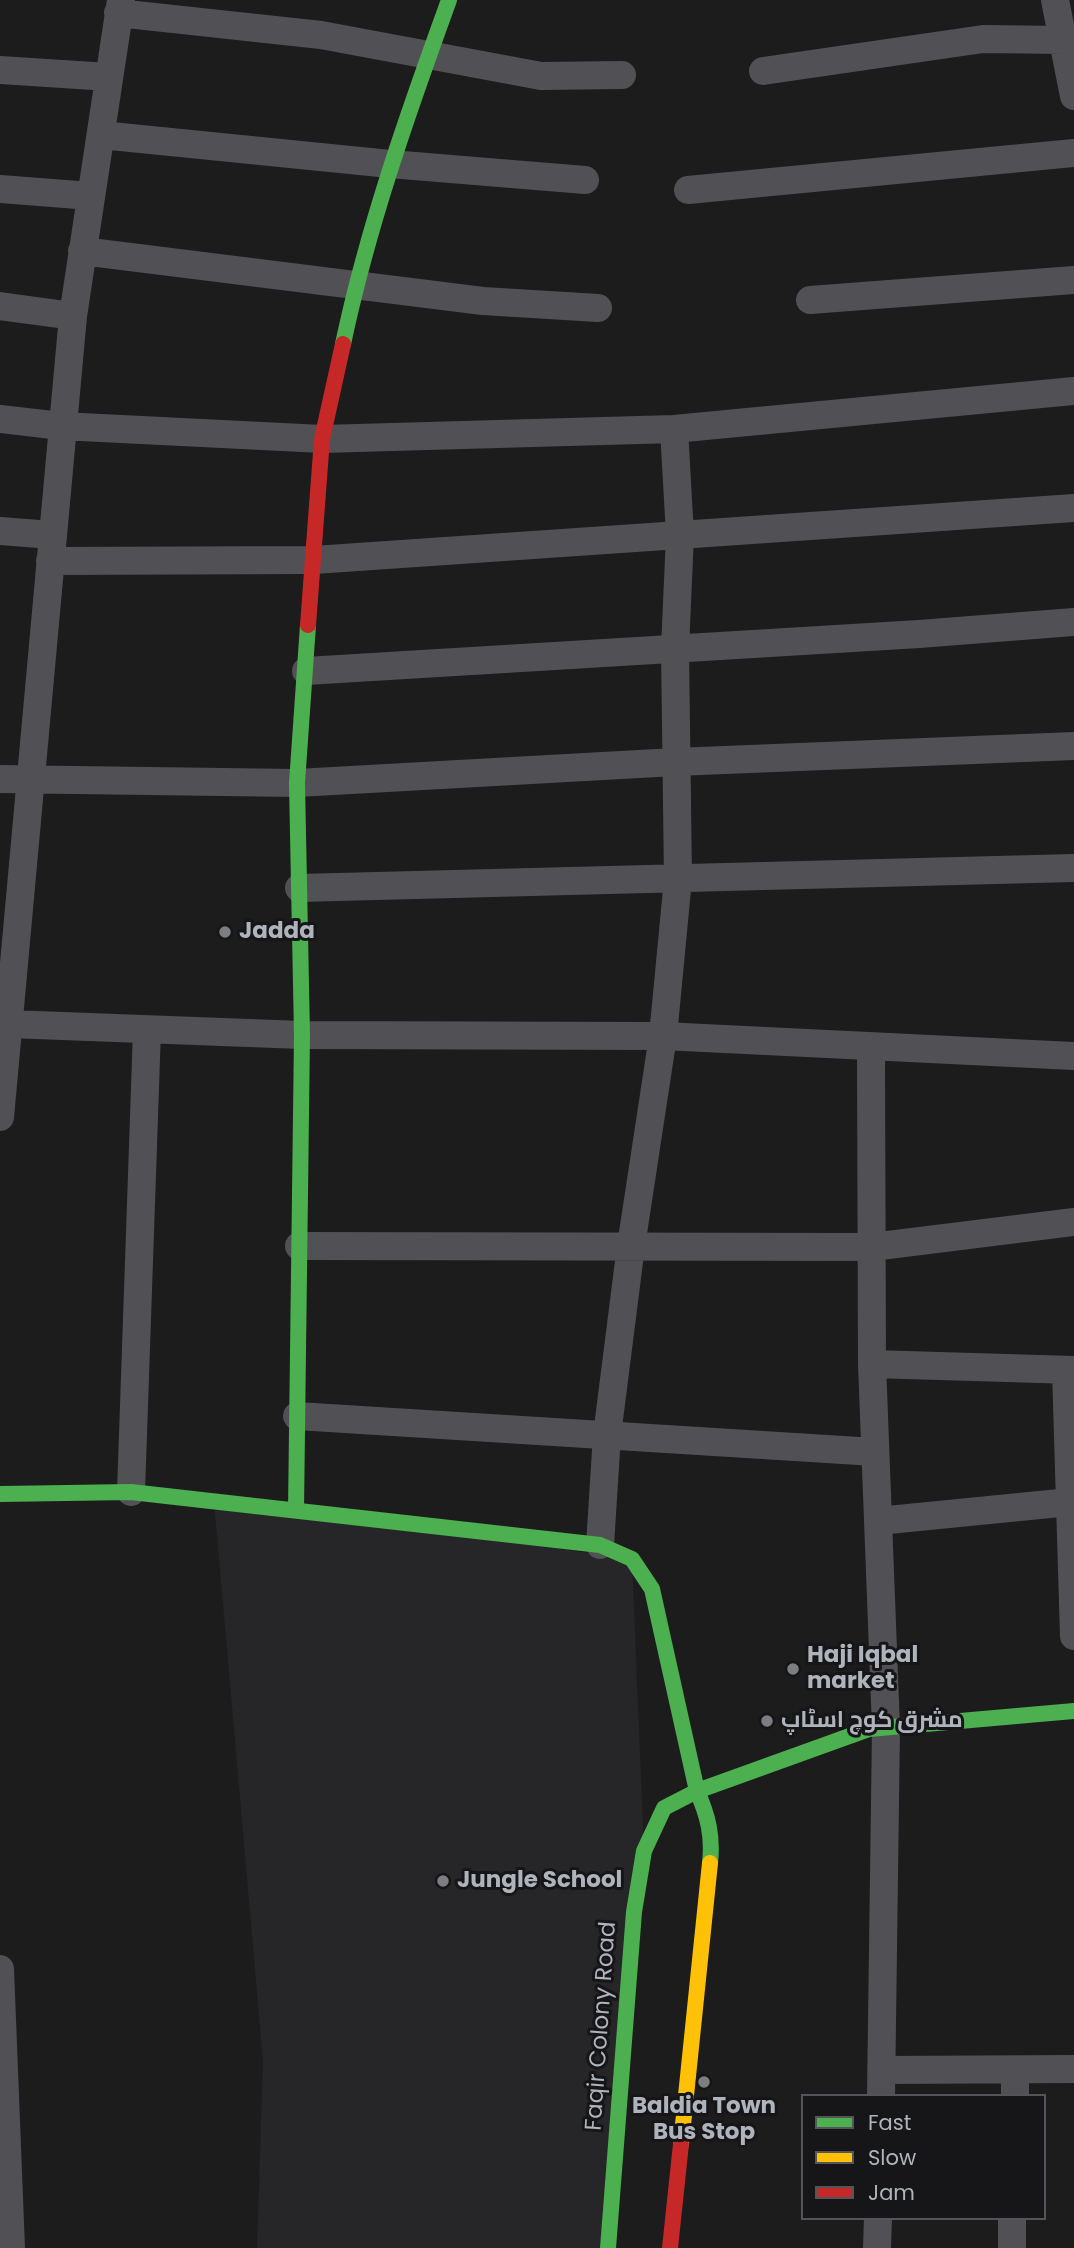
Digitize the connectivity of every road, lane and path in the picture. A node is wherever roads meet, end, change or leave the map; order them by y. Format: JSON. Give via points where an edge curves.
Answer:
{"nodes":[{"id":1,"x":449,"y":0,"type":"edge"},
{"id":2,"x":1055,"y":0,"type":"edge"},
{"id":3,"x":120,"y":6,"type":"edge"},
{"id":4,"x":1065,"y":40,"type":"junction"},
{"id":5,"x":430,"y":54,"type":"junction"},
{"id":6,"x":0,"y":70,"type":"edge"},
{"id":7,"x":763,"y":71,"type":"dead end"},
{"id":8,"x":622,"y":75,"type":"dead end"},
{"id":9,"x":109,"y":77,"type":"junction"},
{"id":10,"x":1074,"y":96,"type":"edge"},
{"id":11,"x":100,"y":135,"type":"junction"},
{"id":12,"x":1074,"y":153,"type":"edge"},
{"id":13,"x":390,"y":164,"type":"junction"},
{"id":14,"x":585,"y":180,"type":"dead end"},
{"id":15,"x":0,"y":189,"type":"edge"},
{"id":16,"x":688,"y":190,"type":"dead end"},
{"id":17,"x":91,"y":196,"type":"junction"},
{"id":18,"x":82,"y":251,"type":"junction"},
{"id":19,"x":1074,"y":279,"type":"edge"},
{"id":20,"x":356,"y":283,"type":"junction"},
{"id":21,"x":810,"y":300,"type":"dead end"},
{"id":22,"x":0,"y":306,"type":"edge"},
{"id":23,"x":598,"y":308,"type":"dead end"},
{"id":24,"x":73,"y":316,"type":"junction"},
{"id":25,"x":1074,"y":391,"type":"edge"},
{"id":26,"x":0,"y":419,"type":"edge"},
{"id":27,"x":61,"y":426,"type":"junction"},
{"id":28,"x":674,"y":429,"type":"junction"},
{"id":29,"x":322,"y":439,"type":"junction"},
{"id":30,"x":1074,"y":508,"type":"edge"},
{"id":31,"x":0,"y":531,"type":"edge"},
{"id":32,"x":680,"y":535,"type":"junction"},
{"id":33,"x":51,"y":548,"type":"junction"},
{"id":34,"x":314,"y":560,"type":"junction"},
{"id":35,"x":1074,"y":622,"type":"edge"},
{"id":36,"x":675,"y":649,"type":"junction"},
{"id":37,"x":306,"y":671,"type":"junction"},
{"id":38,"x":1074,"y":746,"type":"edge"},
{"id":39,"x":675,"y":762,"type":"junction"},
{"id":40,"x":0,"y":779,"type":"edge"},
{"id":41,"x":30,"y":781,"type":"junction"},
{"id":42,"x":297,"y":783,"type":"junction"},
{"id":43,"x":1074,"y":867,"type":"edge"},
{"id":44,"x":678,"y":879,"type":"junction"},
{"id":45,"x":299,"y":888,"type":"junction"},
{"id":46,"x":9,"y":1024,"type":"junction"},
{"id":47,"x":147,"y":1030,"type":"junction"},
{"id":48,"x":302,"y":1035,"type":"junction"},
{"id":49,"x":663,"y":1036,"type":"junction"},
{"id":50,"x":871,"y":1048,"type":"junction"},
{"id":51,"x":1074,"y":1056,"type":"edge"},
{"id":52,"x":0,"y":1117,"type":"edge"},
{"id":53,"x":1074,"y":1222,"type":"edge"},
{"id":54,"x":299,"y":1246,"type":"junction"},
{"id":55,"x":631,"y":1246,"type":"junction"},
{"id":56,"x":872,"y":1247,"type":"junction"},
{"id":57,"x":872,"y":1364,"type":"junction"},
{"id":58,"x":1070,"y":1370,"type":"edge"},
{"id":59,"x":297,"y":1416,"type":"junction"},
{"id":60,"x":607,"y":1435,"type":"junction"},
{"id":61,"x":875,"y":1452,"type":"junction"},
{"id":62,"x":131,"y":1492,"type":"junction"},
{"id":63,"x":0,"y":1494,"type":"edge"},
{"id":64,"x":1070,"y":1502,"type":"junction"},
{"id":65,"x":296,"y":1510,"type":"junction"},
{"id":66,"x":878,"y":1521,"type":"junction"},
{"id":67,"x":600,"y":1545,"type":"junction"},
{"id":68,"x":1074,"y":1636,"type":"edge"},
{"id":69,"x":1074,"y":1711,"type":"edge"},
{"id":70,"x":886,"y":1728,"type":"junction"},
{"id":71,"x":697,"y":1791,"type":"junction"},
{"id":72,"x":0,"y":1969,"type":"edge"},
{"id":73,"x":1074,"y":2069,"type":"edge"},
{"id":74,"x":882,"y":2083,"type":"edge"},
{"id":75,"x":1015,"y":2083,"type":"edge"},
{"id":76,"x":878,"y":2220,"type":"edge"},
{"id":77,"x":1012,"y":2220,"type":"edge"},
{"id":78,"x":11,"y":2248,"type":"edge"},
{"id":79,"x":608,"y":2248,"type":"edge"},
{"id":80,"x":670,"y":2248,"type":"edge"},
{"id":81,"x":877,"y":2248,"type":"edge"},
{"id":82,"x":1012,"y":2248,"type":"edge"}],
"edges":[{"from":1,"to":5,"type":"street"},
{"from":2,"to":4,"type":"street"},
{"from":3,"to":5,"type":"street"},
{"from":3,"to":9,"type":"street"},
{"from":4,"to":7,"type":"street","via":[[984,39]]},
{"from":4,"to":10,"type":"street"},
{"from":5,"to":8,"type":"street","via":[[541,76]]},
{"from":5,"to":13,"type":"street"},
{"from":6,"to":9,"type":"street"},
{"from":9,"to":11,"type":"street"},
{"from":11,"to":13,"type":"street"},
{"from":11,"to":17,"type":"street"},
{"from":12,"to":16,"type":"street"},
{"from":13,"to":14,"type":"street"},
{"from":13,"to":20,"type":"street"},
{"from":15,"to":17,"type":"street"},
{"from":17,"to":18,"type":"street"},
{"from":18,"to":20,"type":"street"},
{"from":18,"to":24,"type":"street"},
{"from":19,"to":21,"type":"street"},
{"from":20,"to":23,"type":"street","via":[[483,301]]},
{"from":20,"to":29,"type":"street"},
{"from":22,"to":24,"type":"street"},
{"from":24,"to":27,"type":"street"},
{"from":25,"to":28,"type":"street"},
{"from":26,"to":27,"type":"street"},
{"from":27,"to":29,"type":"street"},
{"from":27,"to":33,"type":"street"},
{"from":28,"to":29,"type":"street"},
{"from":28,"to":32,"type":"street"},
{"from":29,"to":34,"type":"street"},
{"from":30,"to":32,"type":"street"},
{"from":31,"to":33,"type":"street"},
{"from":32,"to":34,"type":"street"},
{"from":32,"to":36,"type":"street"},
{"from":33,"to":34,"type":"street"},
{"from":33,"to":41,"type":"street"},
{"from":34,"to":37,"type":"street"},
{"from":35,"to":36,"type":"street"},
{"from":36,"to":37,"type":"street"},
{"from":36,"to":39,"type":"street"},
{"from":37,"to":42,"type":"street"},
{"from":38,"to":39,"type":"street"},
{"from":39,"to":42,"type":"street"},
{"from":39,"to":44,"type":"street"},
{"from":40,"to":41,"type":"street"},
{"from":41,"to":42,"type":"street"},
{"from":41,"to":46,"type":"street"},
{"from":42,"to":45,"type":"street"},
{"from":43,"to":44,"type":"street"},
{"from":44,"to":45,"type":"street"},
{"from":44,"to":49,"type":"street"},
{"from":45,"to":48,"type":"street"},
{"from":46,"to":47,"type":"street"},
{"from":46,"to":52,"type":"street"},
{"from":47,"to":48,"type":"street"},
{"from":47,"to":62,"type":"street"},
{"from":48,"to":49,"type":"street"},
{"from":48,"to":54,"type":"street"},
{"from":49,"to":50,"type":"street"},
{"from":49,"to":55,"type":"street"},
{"from":50,"to":51,"type":"street"},
{"from":50,"to":56,"type":"street"},
{"from":53,"to":56,"type":"street"},
{"from":54,"to":55,"type":"street"},
{"from":54,"to":59,"type":"street"},
{"from":55,"to":56,"type":"street"},
{"from":55,"to":60,"type":"street"},
{"from":56,"to":57,"type":"street"},
{"from":57,"to":58,"type":"street"},
{"from":57,"to":61,"type":"street"},
{"from":58,"to":64,"type":"street"},
{"from":59,"to":60,"type":"street"},
{"from":59,"to":65,"type":"street"},
{"from":60,"to":61,"type":"street"},
{"from":60,"to":67,"type":"street"},
{"from":61,"to":66,"type":"street"},
{"from":62,"to":63,"type":"street"},
{"from":62,"to":65,"type":"street"},
{"from":64,"to":66,"type":"street"},
{"from":64,"to":68,"type":"street"},
{"from":65,"to":67,"type":"street"},
{"from":66,"to":70,"type":"street"},
{"from":67,"to":71,"type":"street","via":[[632,1559],[652,1589]]},
{"from":69,"to":70,"type":"street","name":"Faqir Colony Road"},
{"from":70,"to":71,"type":"street","name":"Faqir Colony Road","via":[[869,1729]]},
{"from":70,"to":74,"type":"street"},
{"from":71,"to":79,"type":"street","name":"Faqir Colony Road","via":[[664,1808],[644,1851],[634,1912]]},
{"from":71,"to":80,"type":"street","via":[[712,1842]]},
{"from":72,"to":78,"type":"street"},
{"from":73,"to":75,"type":"street"},
{"from":74,"to":75,"type":"street"},
{"from":76,"to":81,"type":"street"},
{"from":77,"to":82,"type":"street"}]}
